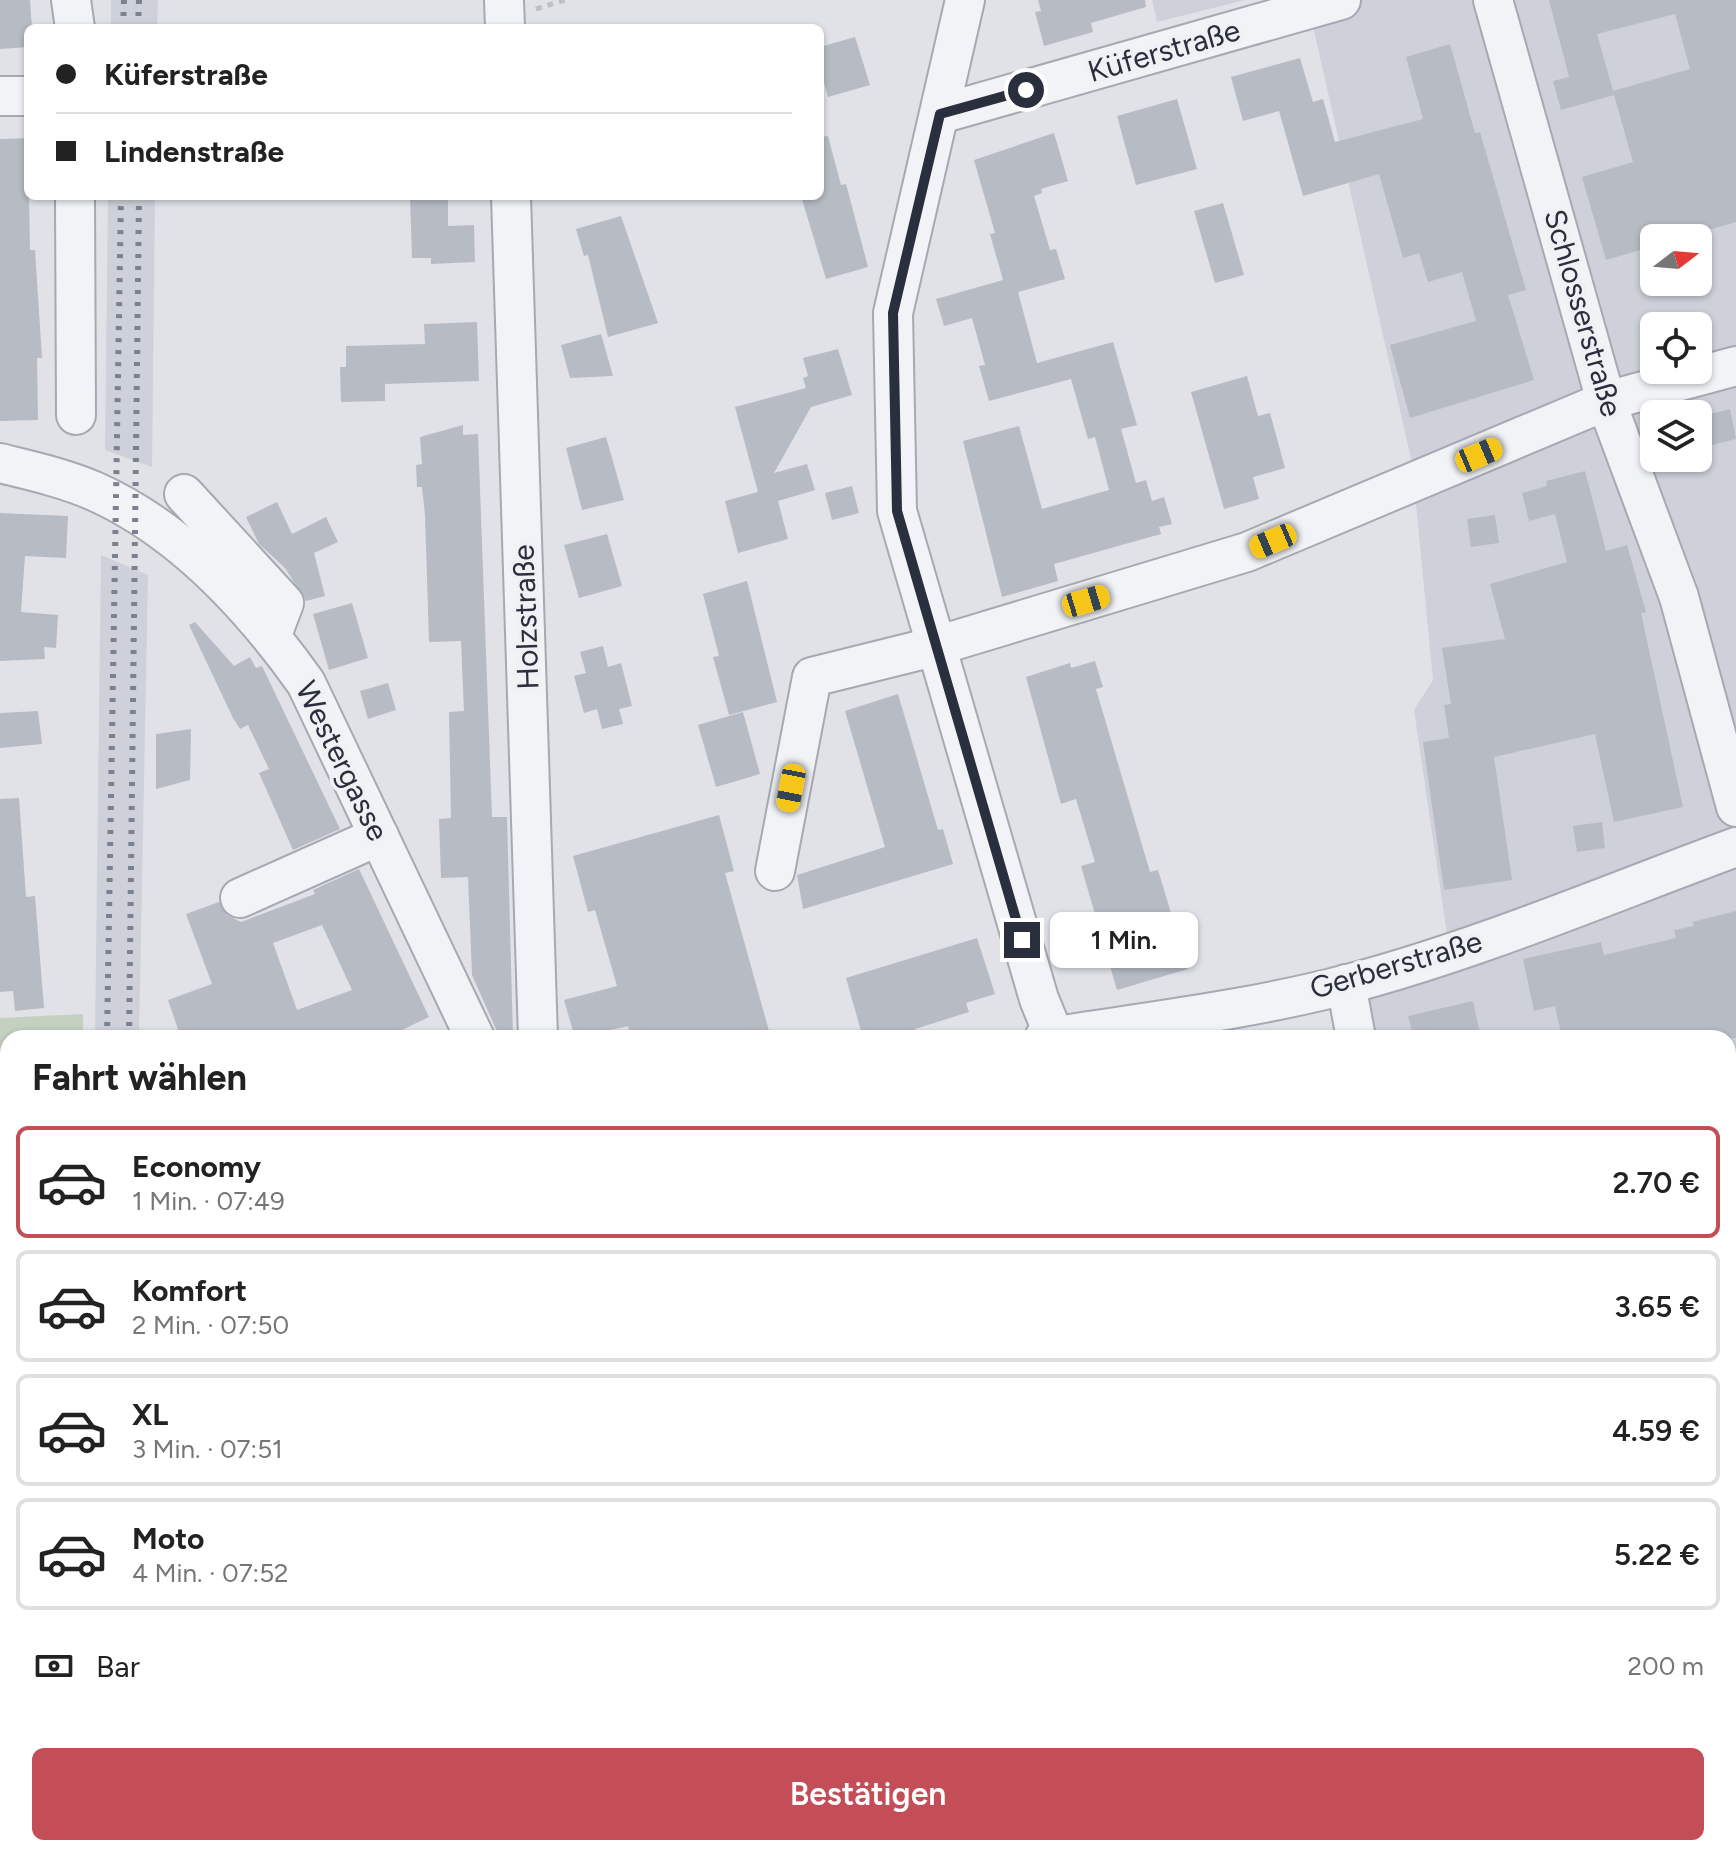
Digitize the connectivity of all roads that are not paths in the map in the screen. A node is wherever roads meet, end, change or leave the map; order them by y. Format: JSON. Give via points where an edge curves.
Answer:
{"nodes":[{"id":1,"x":71,"y":0,"type":"edge"},
{"id":2,"x":504,"y":0,"type":"edge"},
{"id":3,"x":965,"y":0,"type":"edge"},
{"id":4,"x":1341,"y":0,"type":"edge"},
{"id":5,"x":1493,"y":0,"type":"edge"},
{"id":6,"x":74,"y":24,"type":"edge"},
{"id":7,"x":505,"y":24,"type":"edge"},
{"id":8,"x":0,"y":96,"type":"edge"},
{"id":9,"x":24,"y":96,"type":"edge"},
{"id":10,"x":940,"y":114,"type":"junction"},
{"id":11,"x":75,"y":200,"type":"edge"},
{"id":12,"x":511,"y":200,"type":"edge"},
{"id":13,"x":1736,"y":366,"type":"edge"},
{"id":14,"x":1606,"y":401,"type":"junction"},
{"id":15,"x":76,"y":415,"type":"dead end"},
{"id":16,"x":0,"y":463,"type":"edge"},
{"id":17,"x":184,"y":494,"type":"dead end"},
{"id":18,"x":272,"y":635,"type":"junction"},
{"id":19,"x":933,"y":647,"type":"junction"},
{"id":20,"x":1736,"y":807,"type":"edge"},
{"id":21,"x":379,"y":836,"type":"junction"},
{"id":22,"x":1736,"y":847,"type":"edge"},
{"id":23,"x":775,"y":871,"type":"dead end"},
{"id":24,"x":240,"y":898,"type":"dead end"},
{"id":25,"x":1346,"y":984,"type":"junction"},
{"id":26,"x":471,"y":1030,"type":"edge"},
{"id":27,"x":538,"y":1030,"type":"edge"},
{"id":28,"x":1049,"y":1030,"type":"edge"},
{"id":29,"x":1110,"y":1030,"type":"edge"},
{"id":30,"x":1355,"y":1030,"type":"edge"}],
"edges":[{"from":1,"to":6,"type":"street"},
{"from":2,"to":7,"type":"street"},
{"from":3,"to":10,"type":"street"},
{"from":4,"to":10,"type":"street","name":"Küferstraße"},
{"from":5,"to":14,"type":"street","name":"Schlosserstraße"},
{"from":8,"to":9,"type":"street"},
{"from":10,"to":19,"type":"street","via":[[893,313],[897,511]]},
{"from":11,"to":15,"type":"street"},
{"from":12,"to":27,"type":"street","name":"Holzstraße"},
{"from":13,"to":14,"type":"street"},
{"from":14,"to":19,"type":"street","via":[[1247,552]]},
{"from":14,"to":20,"type":"street","name":"Schlosserstraße","via":[[1679,597]]},
{"from":16,"to":18,"type":"street","name":"Westergasse","via":[[96,492],[154,524]]},
{"from":17,"to":18,"type":"street","via":[[284,603]]},
{"from":18,"to":21,"type":"street","name":"Westergasse","via":[[306,683]]},
{"from":19,"to":23,"type":"street","via":[[812,677]]},
{"from":19,"to":28,"type":"street"},
{"from":21,"to":24,"type":"street"},
{"from":21,"to":26,"type":"street","name":"Westergasse"},
{"from":22,"to":25,"type":"street","name":"Gerberstraße","via":[[1449,953]]},
{"from":25,"to":29,"type":"street","name":"Gerberstraße"},
{"from":25,"to":30,"type":"street"}]}
